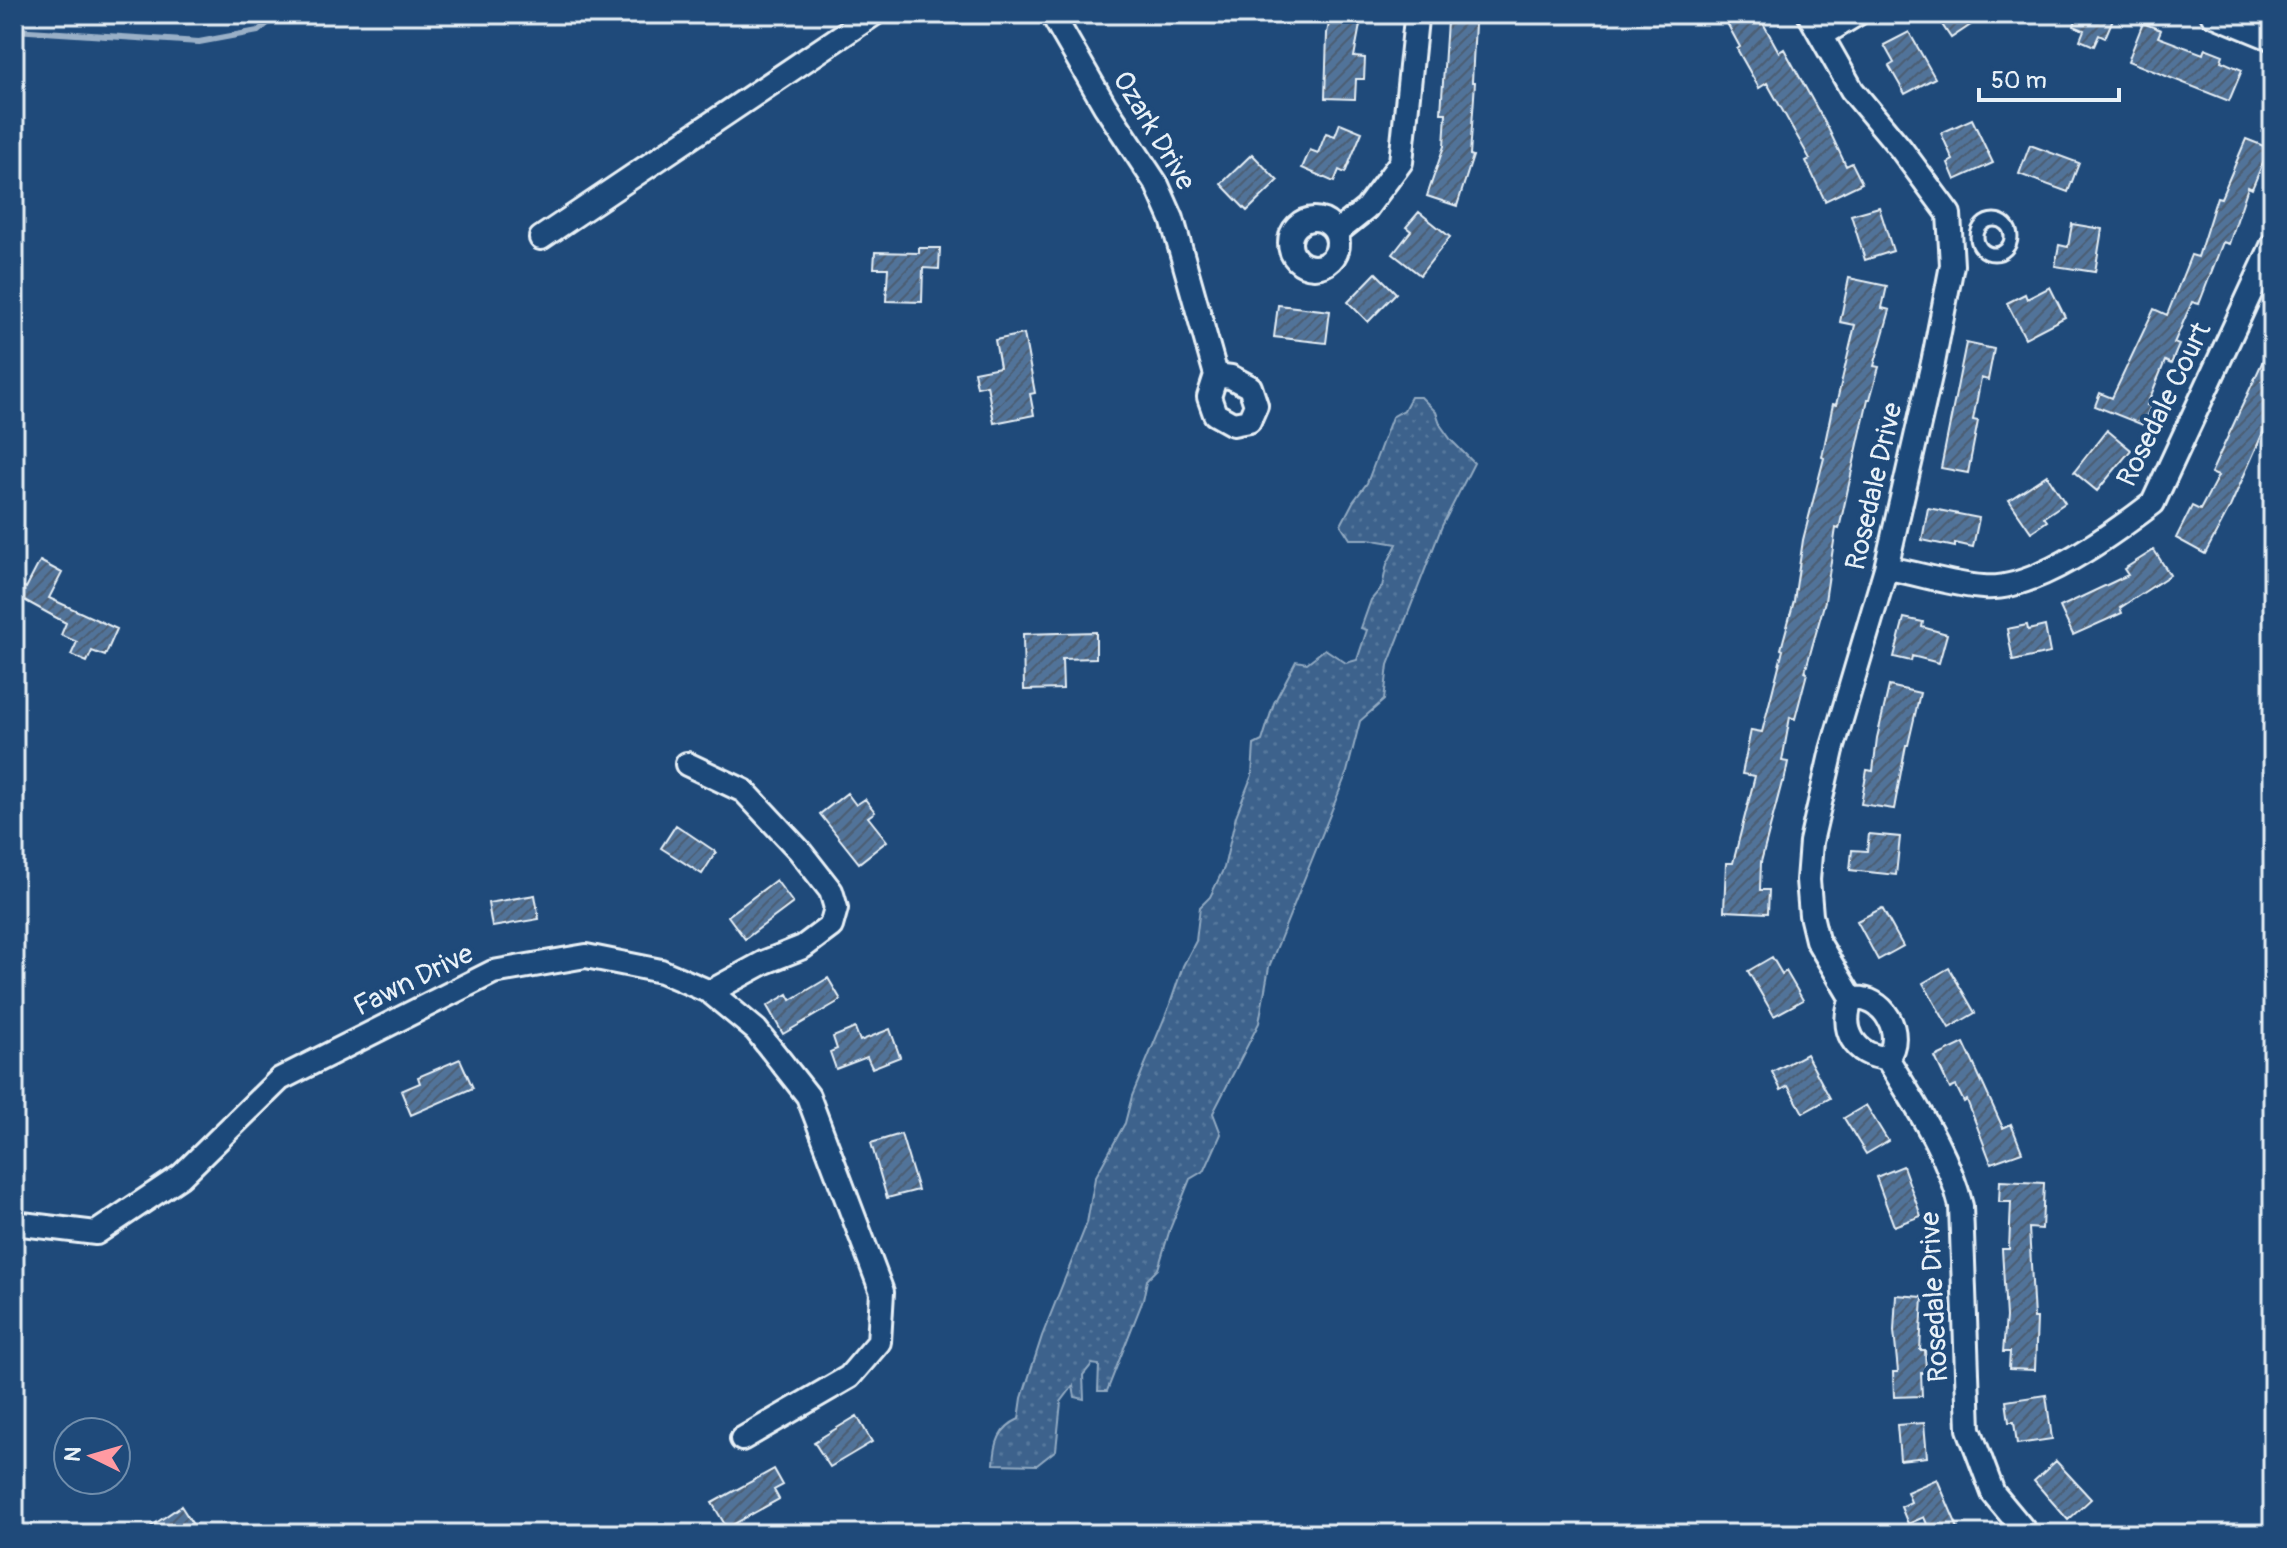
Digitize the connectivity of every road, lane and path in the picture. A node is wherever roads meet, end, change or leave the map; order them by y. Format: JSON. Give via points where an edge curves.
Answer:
{"nodes":[{"id":1,"x":874,"y":14,"type":"edge"},
{"id":2,"x":1052,"y":14,"type":"edge"},
{"id":3,"x":1418,"y":14,"type":"edge"},
{"id":4,"x":1809,"y":14,"type":"edge"},
{"id":5,"x":1857,"y":14,"type":"edge"},
{"id":6,"x":2212,"y":14,"type":"edge"},
{"id":7,"x":1822,"y":35,"type":"junction"},
{"id":8,"x":2273,"y":39,"type":"edge"},
{"id":9,"x":1336,"y":233,"type":"dead end"},
{"id":10,"x":541,"y":238,"type":"dead end"},
{"id":11,"x":1977,"y":240,"type":"dead end"},
{"id":12,"x":1951,"y":244,"type":"junction"},
{"id":13,"x":2273,"y":244,"type":"edge"},
{"id":14,"x":1216,"y":375,"type":"dead end"},
{"id":15,"x":1886,"y":568,"type":"junction"},
{"id":16,"x":687,"y":764,"type":"dead end"},
{"id":17,"x":710,"y":992,"type":"junction"},
{"id":18,"x":1852,"y":999,"type":"junction"},
{"id":19,"x":1887,"y":1058,"type":"junction"},
{"id":20,"x":14,"y":1223,"type":"edge"},
{"id":21,"x":742,"y":1439,"type":"dead end"},
{"id":22,"x":2027,"y":1534,"type":"edge"}],
"edges":[{"from":1,"to":10,"type":"street"},
{"from":2,"to":14,"type":"street","name":"Ozark Drive","via":[[1157,185],[1172,219]]},
{"from":3,"to":9,"type":"street","via":[[1401,162],[1366,209]]},
{"from":4,"to":7,"type":"street","name":"Rosedale Drive"},
{"from":5,"to":7,"type":"street"},
{"from":6,"to":8,"type":"street"},
{"from":7,"to":12,"type":"street","name":"Rosedale Drive","via":[[1852,90],[1949,214]]},
{"from":11,"to":12,"type":"lane"},
{"from":12,"to":15,"type":"street","name":"Rosedale Drive","via":[[1952,265],[1933,363]]},
{"from":13,"to":15,"type":"street","name":"Rosedale Court","via":[[2153,503],[2118,531],[2037,578],[1986,588]]},
{"from":15,"to":18,"type":"street","name":"Rosedale Drive","via":[[1832,750],[1808,880],[1817,940]]},
{"from":16,"to":17,"type":"street","via":[[744,791],[799,850],[831,891],[836,908],[831,926],[803,947]]},
{"from":17,"to":20,"type":"street","name":"Fawn Drive","via":[[661,971],[586,956],[493,972],[280,1079],[181,1176],[96,1233]]},
{"from":17,"to":21,"type":"street","name":"Fawn Drive","via":[[756,1030],[808,1096],[882,1292],[879,1342],[849,1377]]},
{"from":18,"to":19,"type":"street","via":[[1847,1027],[1854,1044],[1867,1054]]},
{"from":18,"to":19,"type":"street","via":[[1872,1001],[1889,1019],[1893,1046]]},
{"from":19,"to":22,"type":"street","name":"Rosedale Drive","via":[[1956,1185],[1969,1429],[1993,1493]]}]}
